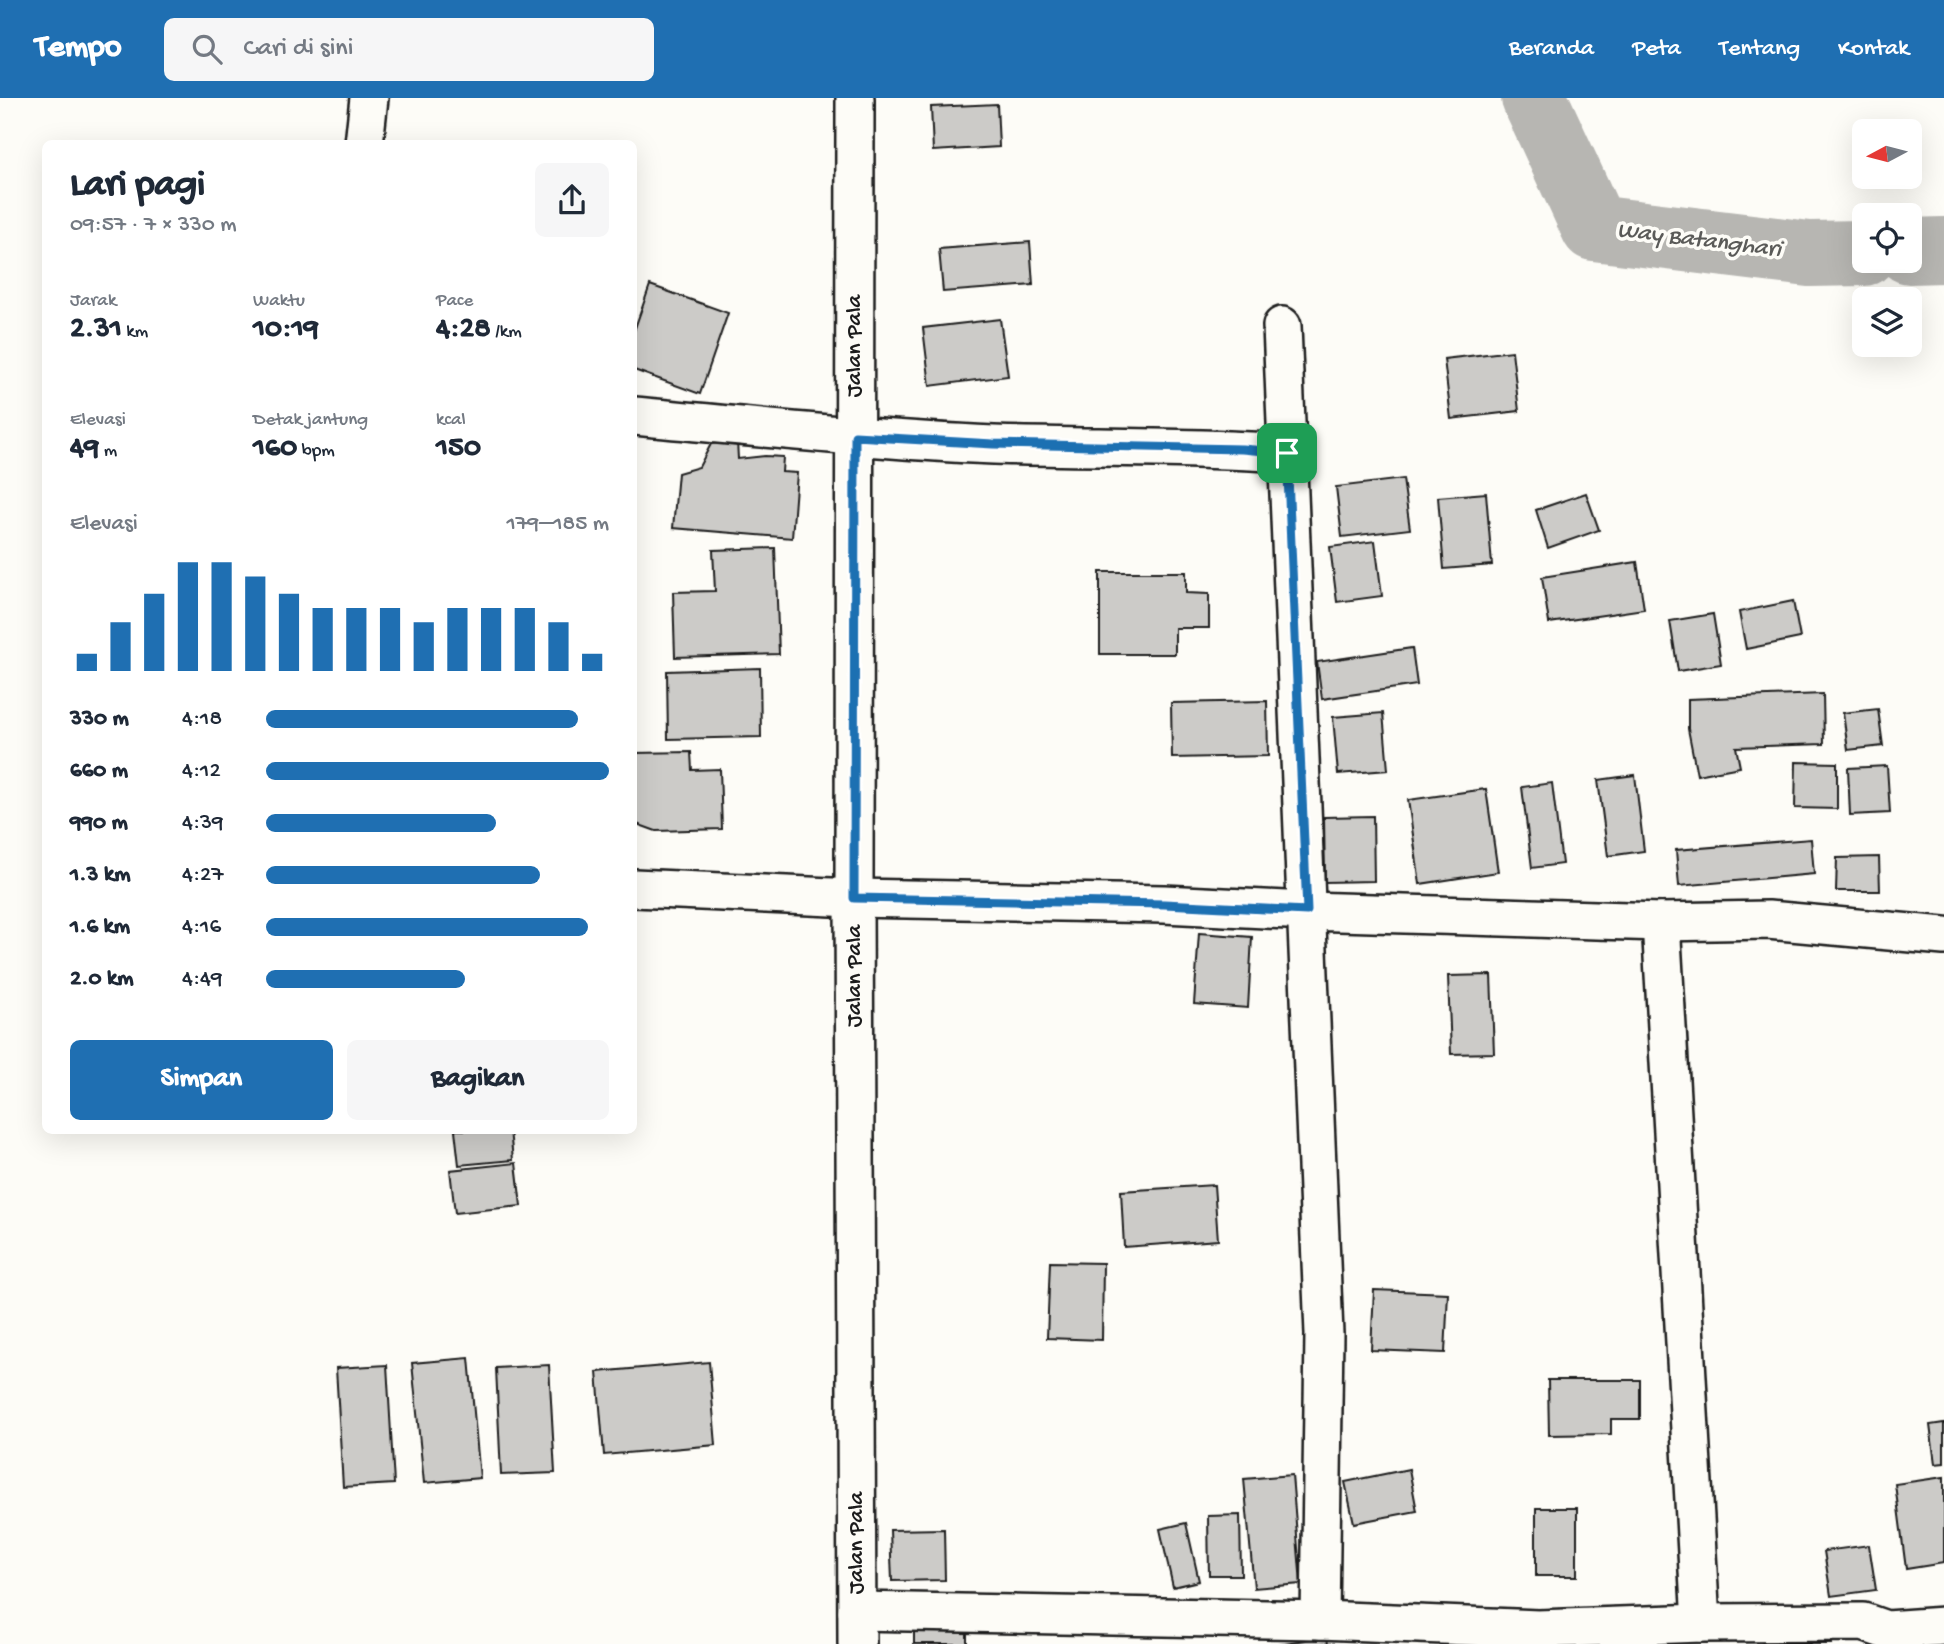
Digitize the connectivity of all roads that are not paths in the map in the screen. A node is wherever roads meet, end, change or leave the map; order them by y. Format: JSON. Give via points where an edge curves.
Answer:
{"nodes":[{"id":1,"x":369,"y":98,"type":"edge"},
{"id":2,"x":855,"y":98,"type":"edge"},
{"id":3,"x":364,"y":140,"type":"edge"},
{"id":4,"x":1282,"y":327,"type":"dead end"},
{"id":5,"x":637,"y":416,"type":"edge"},
{"id":6,"x":855,"y":436,"type":"junction"},
{"id":7,"x":1287,"y":453,"type":"junction"},
{"id":8,"x":637,"y":888,"type":"edge"},
{"id":9,"x":854,"y":898,"type":"junction"},
{"id":10,"x":1307,"y":911,"type":"junction"},
{"id":11,"x":1661,"y":922,"type":"junction"},
{"id":12,"x":1944,"y":936,"type":"edge"},
{"id":13,"x":1320,"y":1620,"type":"junction"},
{"id":14,"x":1701,"y":1623,"type":"junction"},
{"id":15,"x":1944,"y":1626,"type":"edge"},
{"id":16,"x":857,"y":1627,"type":"edge"},
{"id":17,"x":1886,"y":1637,"type":"edge"}],
"edges":[{"from":1,"to":3,"type":"street"},
{"from":2,"to":6,"type":"street","name":"Jalan Pala"},
{"from":4,"to":7,"type":"street"},
{"from":5,"to":6,"type":"street"},
{"from":6,"to":7,"type":"street"},
{"from":6,"to":9,"type":"street","name":"Jalan Pala"},
{"from":7,"to":10,"type":"street"},
{"from":8,"to":9,"type":"street"},
{"from":9,"to":10,"type":"street"},
{"from":9,"to":16,"type":"street","name":"Jalan Pala"},
{"from":10,"to":11,"type":"street"},
{"from":10,"to":13,"type":"street","via":[[1324,1334]]},
{"from":11,"to":12,"type":"street","via":[[1768,920]]},
{"from":11,"to":14,"type":"street"},
{"from":13,"to":14,"type":"street","via":[[1538,1629]]},
{"from":13,"to":16,"type":"street"},
{"from":14,"to":17,"type":"street","via":[[1863,1622]]},
{"from":15,"to":17,"type":"street"}]}
